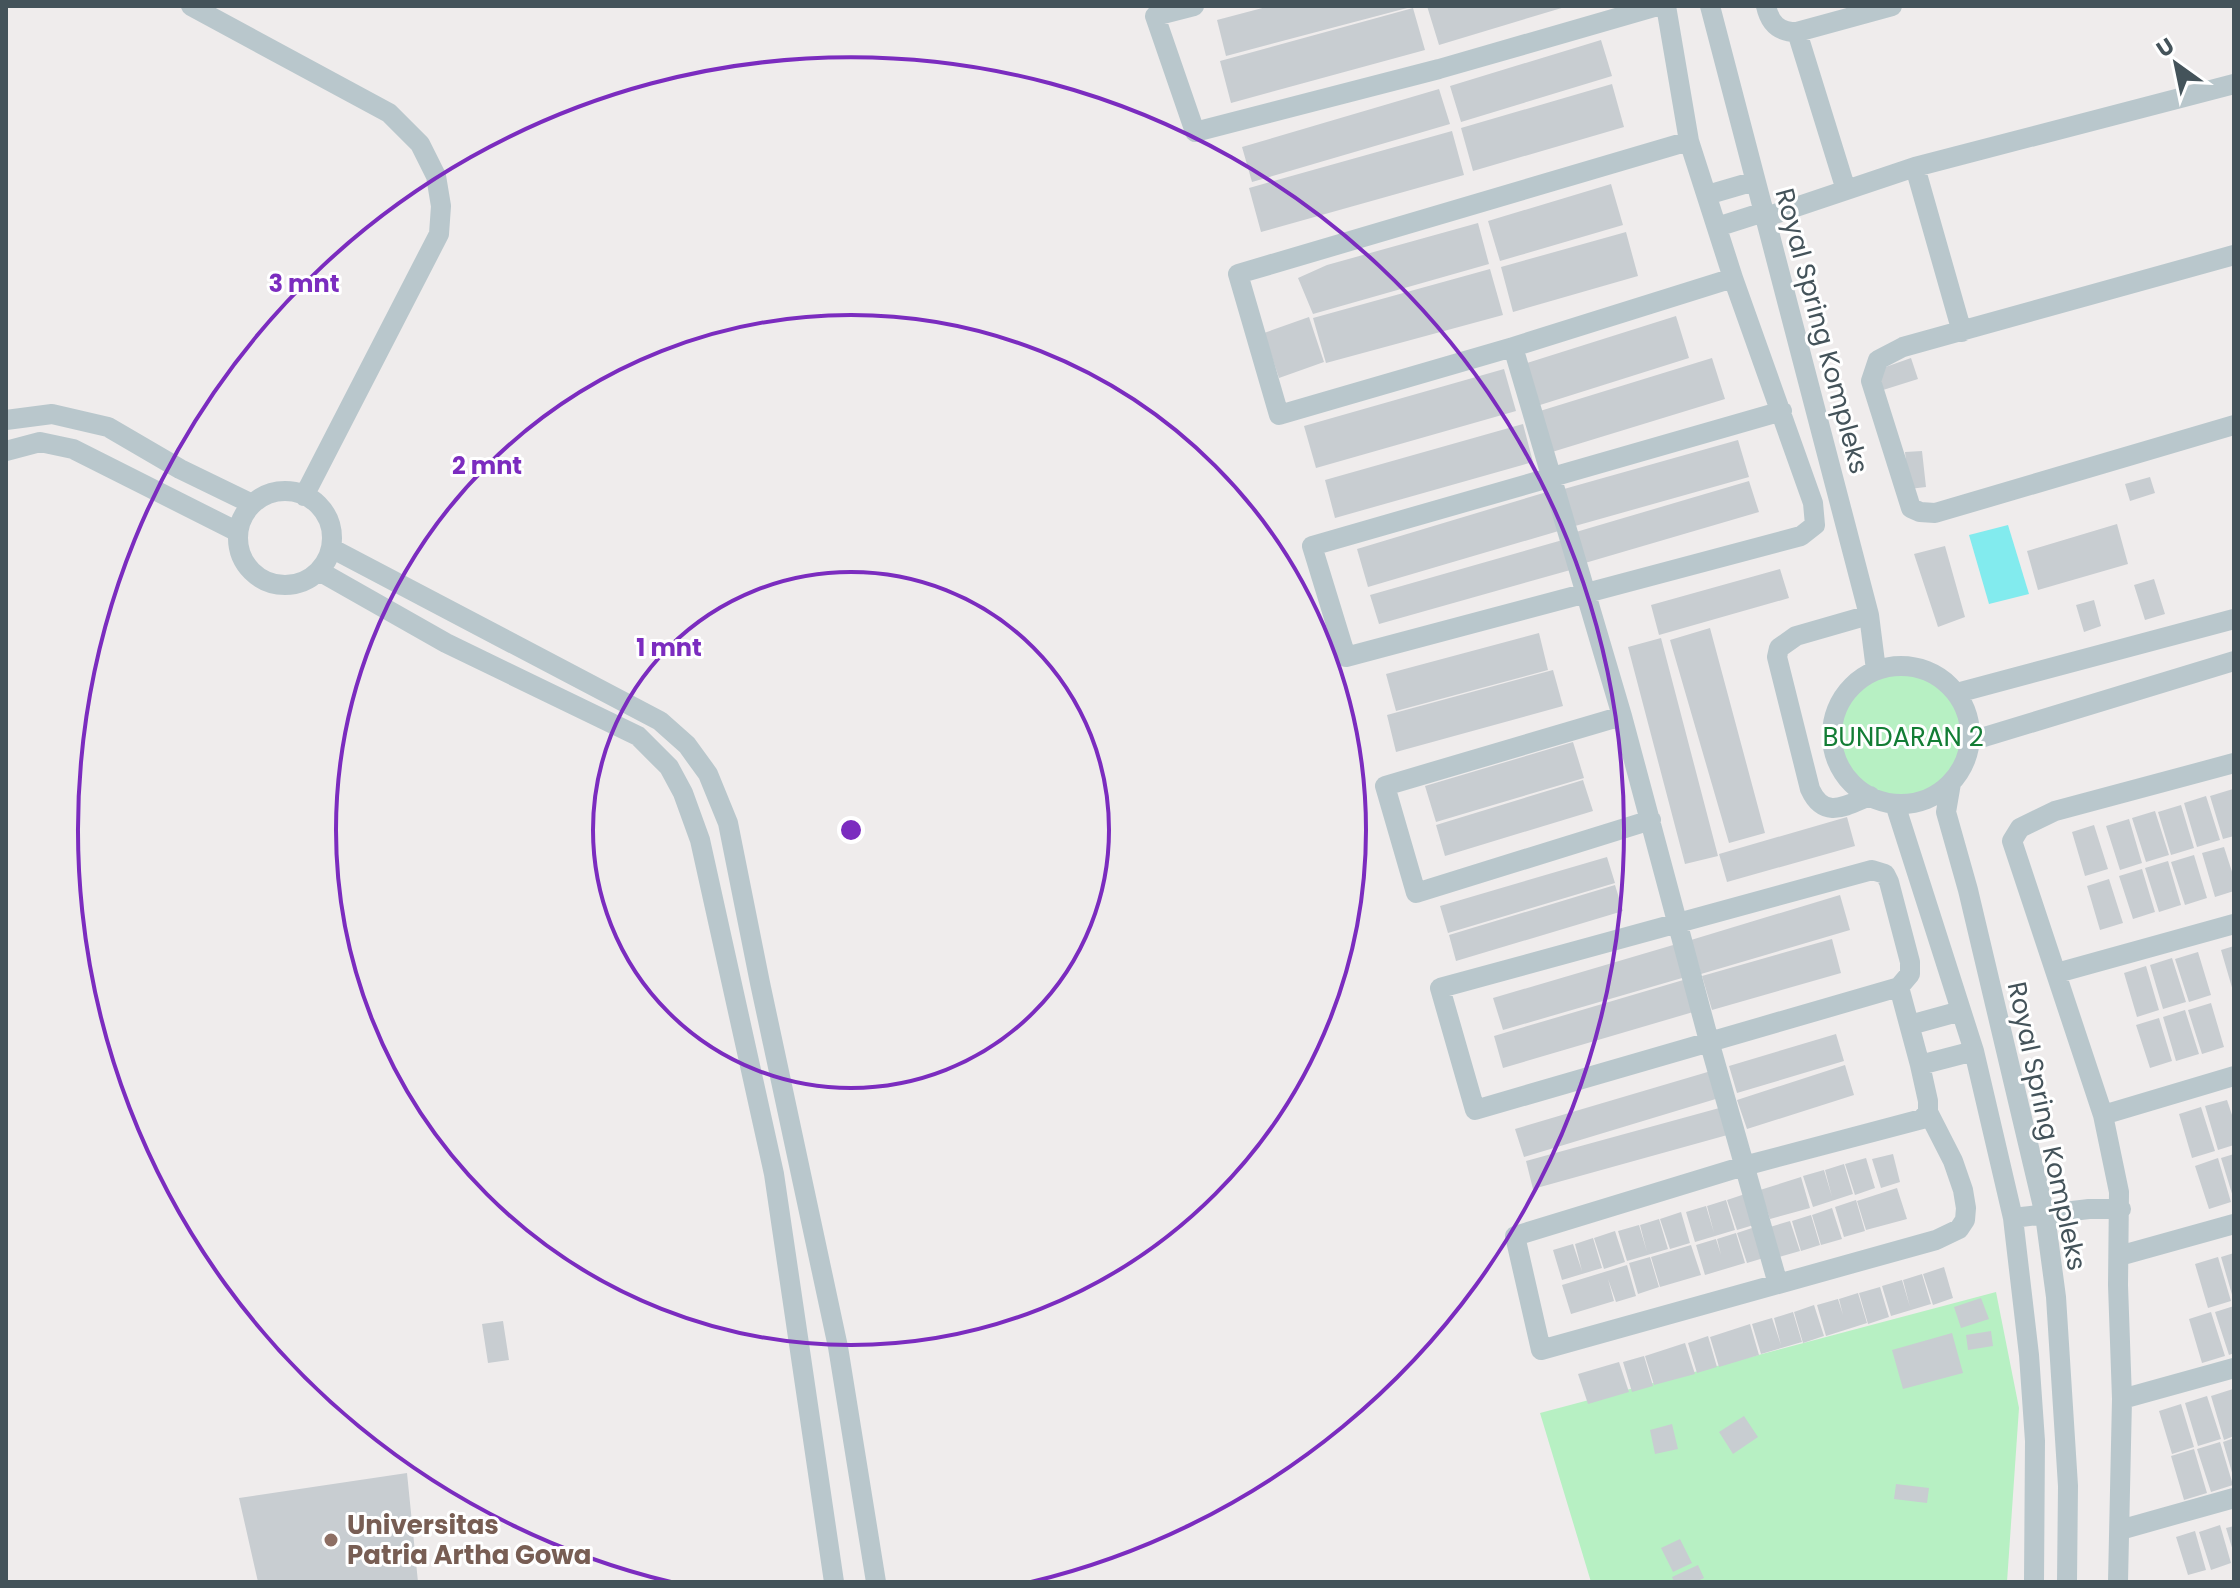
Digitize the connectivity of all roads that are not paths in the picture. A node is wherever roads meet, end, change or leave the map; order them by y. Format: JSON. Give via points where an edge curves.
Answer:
{"nodes":[{"id":1,"x":191,"y":6,"type":"edge"},
{"id":2,"x":1194,"y":6,"type":"edge"},
{"id":3,"x":1658,"y":6,"type":"edge"},
{"id":4,"x":1666,"y":6,"type":"edge"},
{"id":5,"x":1710,"y":6,"type":"edge"},
{"id":6,"x":1766,"y":6,"type":"edge"},
{"id":7,"x":1892,"y":6,"type":"edge"},
{"id":8,"x":1153,"y":11,"type":"edge"},
{"id":9,"x":1797,"y":32,"type":"junction"},
{"id":10,"x":2234,"y":84,"type":"edge"},
{"id":11,"x":1689,"y":141,"type":"junction"},
{"id":12,"x":1915,"y":167,"type":"junction"},
{"id":13,"x":1755,"y":181,"type":"junction"},
{"id":14,"x":1846,"y":190,"type":"junction"},
{"id":15,"x":1707,"y":195,"type":"junction"},
{"id":16,"x":1765,"y":214,"type":"junction"},
{"id":17,"x":1717,"y":227,"type":"junction"},
{"id":18,"x":2234,"y":255,"type":"edge"},
{"id":19,"x":1733,"y":278,"type":"junction"},
{"id":20,"x":1962,"y":332,"type":"junction"},
{"id":21,"x":1513,"y":347,"type":"junction"},
{"id":22,"x":1782,"y":411,"type":"junction"},
{"id":23,"x":6,"y":420,"type":"edge"},
{"id":24,"x":2234,"y":425,"type":"edge"},
{"id":25,"x":6,"y":451,"type":"edge"},
{"id":26,"x":1550,"y":479,"type":"junction"},
{"id":27,"x":304,"y":496,"type":"junction"},
{"id":28,"x":252,"y":504,"type":"junction"},
{"id":29,"x":238,"y":532,"type":"junction"},
{"id":30,"x":331,"y":548,"type":"junction"},
{"id":31,"x":319,"y":571,"type":"junction"},
{"id":32,"x":1584,"y":595,"type":"junction"},
{"id":33,"x":1869,"y":615,"type":"junction"},
{"id":34,"x":2234,"y":619,"type":"edge"},
{"id":35,"x":2234,"y":661,"type":"edge"},
{"id":36,"x":1876,"y":670,"type":"junction"},
{"id":37,"x":1957,"y":693,"type":"junction"},
{"id":38,"x":1622,"y":716,"type":"junction"},
{"id":39,"x":1971,"y":741,"type":"junction"},
{"id":40,"x":2234,"y":763,"type":"edge"},
{"id":41,"x":1951,"y":783,"type":"junction"},
{"id":42,"x":1870,"y":796,"type":"junction"},
{"id":43,"x":1895,"y":804,"type":"junction"},
{"id":44,"x":1651,"y":820,"type":"junction"},
{"id":45,"x":1678,"y":923,"type":"junction"},
{"id":46,"x":2234,"y":924,"type":"edge"},
{"id":47,"x":2057,"y":973,"type":"junction"},
{"id":48,"x":1899,"y":987,"type":"junction"},
{"id":49,"x":1961,"y":1011,"type":"junction"},
{"id":50,"x":1910,"y":1025,"type":"junction"},
{"id":51,"x":1709,"y":1041,"type":"junction"},
{"id":52,"x":1974,"y":1051,"type":"junction"},
{"id":53,"x":1920,"y":1065,"type":"junction"},
{"id":54,"x":2234,"y":1076,"type":"edge"},
{"id":55,"x":1928,"y":1112,"type":"junction"},
{"id":56,"x":2103,"y":1115,"type":"junction"},
{"id":57,"x":1744,"y":1166,"type":"junction"},
{"id":58,"x":2121,"y":1209,"type":"junction"},
{"id":59,"x":2045,"y":1215,"type":"junction"},
{"id":60,"x":2013,"y":1218,"type":"junction"},
{"id":61,"x":2234,"y":1224,"type":"edge"},
{"id":62,"x":2119,"y":1256,"type":"junction"},
{"id":63,"x":1778,"y":1284,"type":"junction"},
{"id":64,"x":2234,"y":1368,"type":"edge"},
{"id":65,"x":2122,"y":1399,"type":"junction"},
{"id":66,"x":2234,"y":1498,"type":"edge"},
{"id":67,"x":2120,"y":1530,"type":"junction"},
{"id":68,"x":834,"y":1582,"type":"edge"},
{"id":69,"x":876,"y":1582,"type":"edge"},
{"id":70,"x":2034,"y":1582,"type":"edge"},
{"id":71,"x":2067,"y":1582,"type":"edge"},
{"id":72,"x":2118,"y":1582,"type":"edge"}],
"edges":[{"from":1,"to":27,"type":"street","via":[[389,113],[420,144],[436,176],[439,234]]},
{"from":2,"to":8,"type":"street"},
{"from":3,"to":8,"type":"street","via":[[1195,132]]},
{"from":4,"to":11,"type":"street"},
{"from":5,"to":13,"type":"street","name":"Royal Spring Kompleks"},
{"from":6,"to":9,"type":"street","via":[[1776,26]]},
{"from":7,"to":9,"type":"street"},
{"from":9,"to":14,"type":"street"},
{"from":10,"to":12,"type":"street"},
{"from":11,"to":15,"type":"street"},
{"from":11,"to":21,"type":"street","via":[[1238,274],[1279,415]]},
{"from":12,"to":14,"type":"street"},
{"from":12,"to":20,"type":"street"},
{"from":13,"to":15,"type":"street"},
{"from":13,"to":16,"type":"street","name":"Royal Spring Kompleks"},
{"from":14,"to":16,"type":"street"},
{"from":15,"to":17,"type":"street"},
{"from":16,"to":17,"type":"street"},
{"from":16,"to":33,"type":"street","name":"Royal Spring Kompleks"},
{"from":17,"to":19,"type":"street"},
{"from":18,"to":20,"type":"street"},
{"from":19,"to":21,"type":"street"},
{"from":19,"to":22,"type":"street"},
{"from":20,"to":24,"type":"street","via":[[1887,354],[1878,360],[1871,381],[1911,508],[1920,512],[1935,513]]},
{"from":21,"to":26,"type":"street"},
{"from":22,"to":26,"type":"street"},
{"from":22,"to":32,"type":"street","via":[[1816,516],[1809,532]]},
{"from":23,"to":28,"type":"street","via":[[52,414],[108,427]]},
{"from":25,"to":29,"type":"street","via":[[40,442],[73,449]]},
{"from":26,"to":32,"type":"street"},
{"from":26,"to":32,"type":"street","via":[[1312,546],[1346,657]]},
{"from":27,"to":28,"type":"street","via":[[282,491]]},
{"from":27,"to":30,"type":"street","via":[[324,511],[331,526]]},
{"from":28,"to":29,"type":"street"},
{"from":29,"to":31,"type":"street","via":[[243,561],[264,581],[293,585]]},
{"from":30,"to":31,"type":"street"},
{"from":30,"to":69,"type":"street","via":[[660,721],[708,774],[728,823],[838,1347]]},
{"from":31,"to":68,"type":"street","via":[[446,643],[638,736],[669,767],[683,793],[700,840],[774,1174]]},
{"from":32,"to":38,"type":"street"},
{"from":33,"to":36,"type":"street","name":"Royal Spring Kompleks"},
{"from":33,"to":42,"type":"street","via":[[1796,636],[1779,648],[1777,657],[1815,800],[1832,809]]},
{"from":34,"to":37,"type":"street"},
{"from":35,"to":39,"type":"street"},
{"from":36,"to":37,"type":"street","via":[[1927,670]]},
{"from":36,"to":42,"type":"street","via":[[1845,695],[1832,732],[1841,770]]},
{"from":37,"to":39,"type":"street","via":[[1968,716]]},
{"from":38,"to":44,"type":"street"},
{"from":38,"to":44,"type":"street","via":[[1385,786],[1416,893]]},
{"from":39,"to":41,"type":"street"},
{"from":40,"to":47,"type":"street","via":[[2055,811],[2015,834],[2012,841]]},
{"from":41,"to":43,"type":"street","via":[[1925,799]]},
{"from":41,"to":59,"type":"street","name":"Royal Spring Kompleks","via":[[1946,812]]},
{"from":42,"to":43,"type":"street"},
{"from":43,"to":49,"type":"street","name":"Royal Spring Kompleks"},
{"from":44,"to":45,"type":"street"},
{"from":45,"to":48,"type":"street","via":[[1880,872],[1889,882],[1912,969]]},
{"from":45,"to":51,"type":"street"},
{"from":45,"to":51,"type":"street","via":[[1440,988],[1475,1110]]},
{"from":46,"to":47,"type":"street"},
{"from":47,"to":56,"type":"street"},
{"from":48,"to":50,"type":"street"},
{"from":48,"to":51,"type":"street"},
{"from":49,"to":50,"type":"street"},
{"from":49,"to":52,"type":"street","name":"Royal Spring Kompleks"},
{"from":50,"to":53,"type":"street"},
{"from":51,"to":57,"type":"street"},
{"from":52,"to":53,"type":"street"},
{"from":52,"to":60,"type":"street","name":"Royal Spring Kompleks"},
{"from":53,"to":55,"type":"street"},
{"from":54,"to":56,"type":"street"},
{"from":55,"to":57,"type":"street","via":[[1922,1119]]},
{"from":55,"to":63,"type":"street","via":[[1963,1190],[1965,1220],[1959,1229]]},
{"from":56,"to":58,"type":"street"},
{"from":57,"to":63,"type":"street"},
{"from":57,"to":63,"type":"street","via":[[1515,1236],[1541,1350]]},
{"from":58,"to":59,"type":"street"},
{"from":58,"to":62,"type":"street"},
{"from":59,"to":60,"type":"street"},
{"from":59,"to":71,"type":"street","name":"Royal Spring Kompleks","via":[[2056,1297],[2068,1486]]},
{"from":60,"to":70,"type":"street","name":"Royal Spring Kompleks","via":[[2035,1441]]},
{"from":61,"to":62,"type":"street"},
{"from":62,"to":65,"type":"street"},
{"from":64,"to":65,"type":"street"},
{"from":65,"to":67,"type":"street"},
{"from":66,"to":67,"type":"street"},
{"from":67,"to":72,"type":"street"}]}
